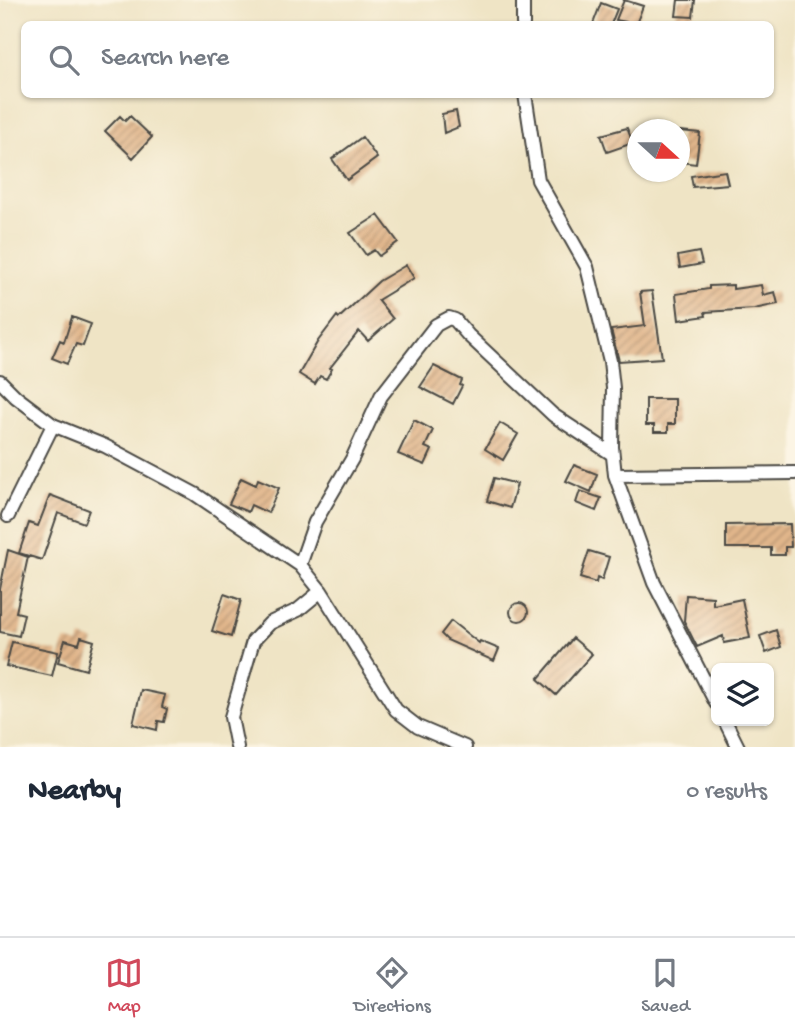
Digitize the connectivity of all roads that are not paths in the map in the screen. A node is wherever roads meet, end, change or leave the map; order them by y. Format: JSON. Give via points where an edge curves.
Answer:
{"nodes":[{"id":1,"x":523,"y":0,"type":"edge"},
{"id":2,"x":523,"y":21,"type":"edge"},
{"id":3,"x":526,"y":98,"type":"edge"},
{"id":4,"x":0,"y":381,"type":"edge"},
{"id":5,"x":53,"y":425,"type":"junction"},
{"id":6,"x":612,"y":454,"type":"junction"},
{"id":7,"x":795,"y":473,"type":"edge"},
{"id":8,"x":615,"y":475,"type":"junction"},
{"id":9,"x":8,"y":516,"type":"dead end"},
{"id":10,"x":300,"y":565,"type":"junction"},
{"id":11,"x":321,"y":591,"type":"junction"},
{"id":12,"x":711,"y":693,"type":"edge"},
{"id":13,"x":728,"y":726,"type":"edge"},
{"id":14,"x":237,"y":747,"type":"edge"},
{"id":15,"x":465,"y":747,"type":"edge"},
{"id":16,"x":738,"y":747,"type":"edge"}],
"edges":[{"from":1,"to":2,"type":"street"},
{"from":3,"to":6,"type":"street","via":[[538,180],[587,268],[610,361]]},
{"from":4,"to":5,"type":"street"},
{"from":5,"to":9,"type":"street"},
{"from":5,"to":10,"type":"street","via":[[105,446],[195,494]]},
{"from":6,"to":8,"type":"street"},
{"from":6,"to":10,"type":"street","via":[[553,415],[449,318],[436,324],[382,396],[315,522]]},
{"from":7,"to":8,"type":"street"},
{"from":8,"to":12,"type":"street","via":[[645,561]]},
{"from":10,"to":11,"type":"street"},
{"from":11,"to":14,"type":"street","via":[[298,610],[270,623],[253,641],[231,717]]},
{"from":11,"to":15,"type":"street","via":[[396,710],[418,727]]},
{"from":13,"to":16,"type":"street"}]}
